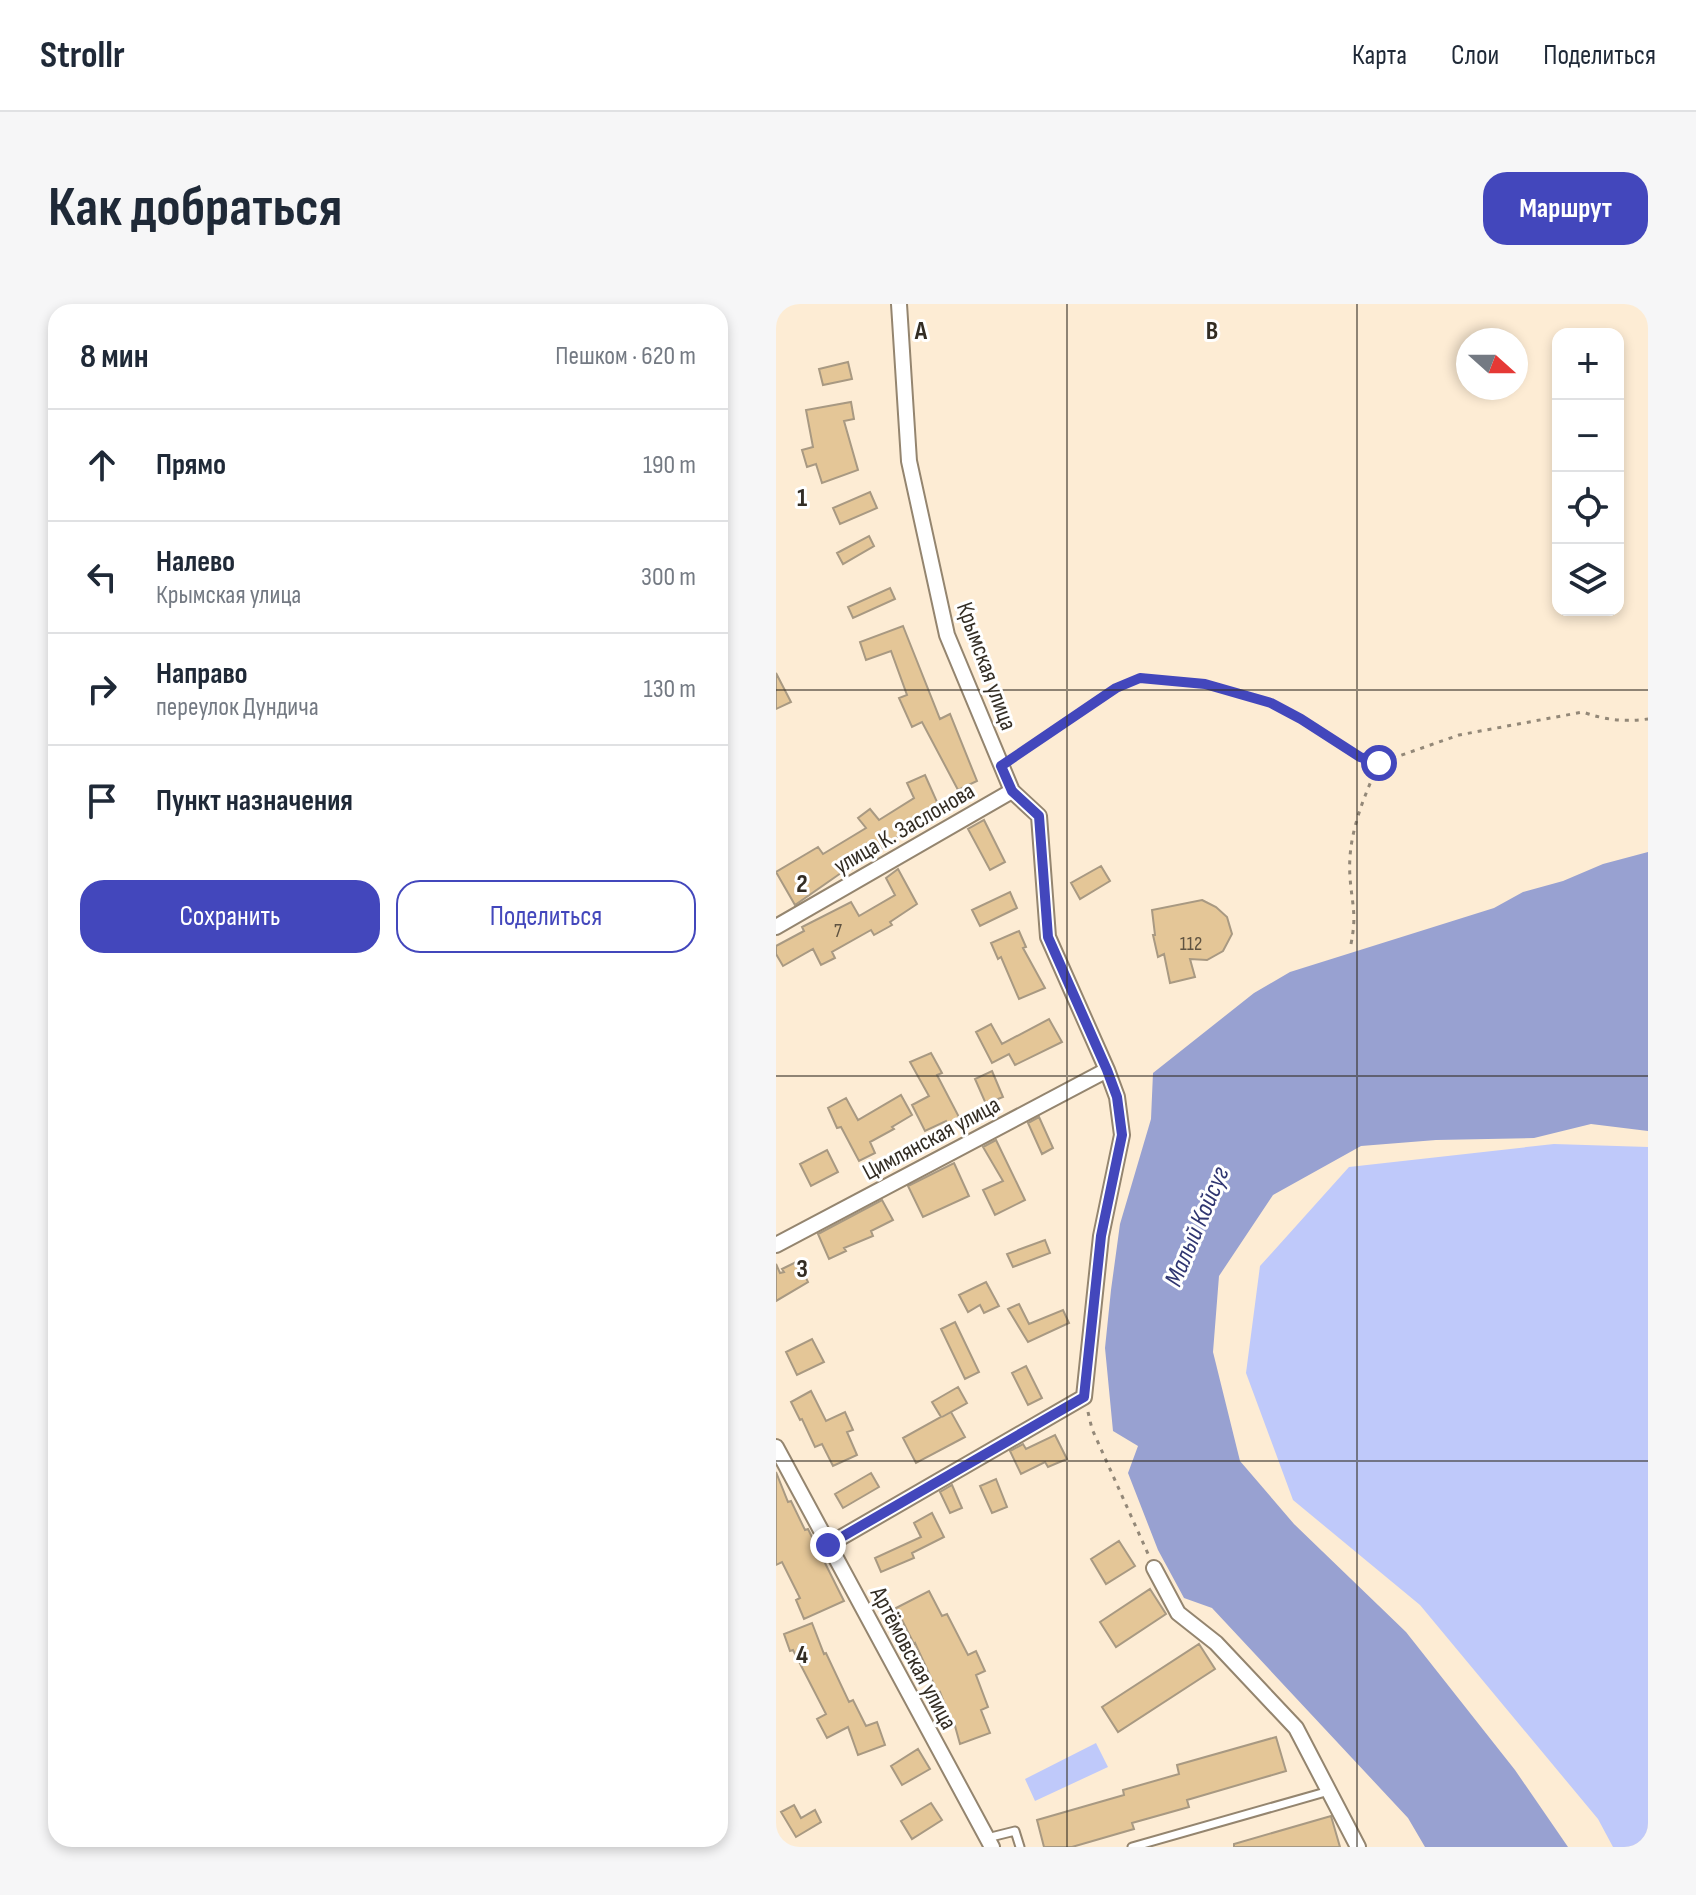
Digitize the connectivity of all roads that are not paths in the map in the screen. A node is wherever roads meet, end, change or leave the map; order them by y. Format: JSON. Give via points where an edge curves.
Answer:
{"nodes":[{"id":1,"x":899,"y":304,"type":"edge"},
{"id":2,"x":1012,"y":791,"type":"junction"},
{"id":3,"x":776,"y":927,"type":"edge"},
{"id":4,"x":1107,"y":1070,"type":"junction"},
{"id":5,"x":776,"y":1245,"type":"edge"},
{"id":6,"x":776,"y":1447,"type":"edge"},
{"id":7,"x":828,"y":1545,"type":"junction"},
{"id":8,"x":1154,"y":1568,"type":"road end"},
{"id":9,"x":1329,"y":1791,"type":"junction"},
{"id":10,"x":989,"y":1843,"type":"edge"},
{"id":11,"x":1020,"y":1847,"type":"edge"},
{"id":12,"x":1132,"y":1847,"type":"edge"},
{"id":13,"x":1358,"y":1847,"type":"edge"}],
"edges":[{"from":1,"to":2,"type":"street","name":"Крымская улица","via":[[909,461],[947,635]]},
{"from":2,"to":3,"type":"street","name":"улица К. Заслонова"},
{"from":2,"to":4,"type":"street","name":"Крымская улица","via":[[1039,816],[1048,937]]},
{"from":4,"to":5,"type":"street","name":"Цимлянская улица"},
{"from":4,"to":7,"type":"street","name":"Крымская улица","via":[[1122,1135],[1101,1236],[1084,1397]]},
{"from":6,"to":7,"type":"street","name":"Артёмовская улица"},
{"from":7,"to":10,"type":"street","name":"Артёмовская улица"},
{"from":8,"to":9,"type":"street","via":[[1178,1613],[1216,1643],[1296,1728]]},
{"from":9,"to":12,"type":"lane"},
{"from":9,"to":13,"type":"street"},
{"from":10,"to":11,"type":"lane","via":[[1015,1831]]}]}
